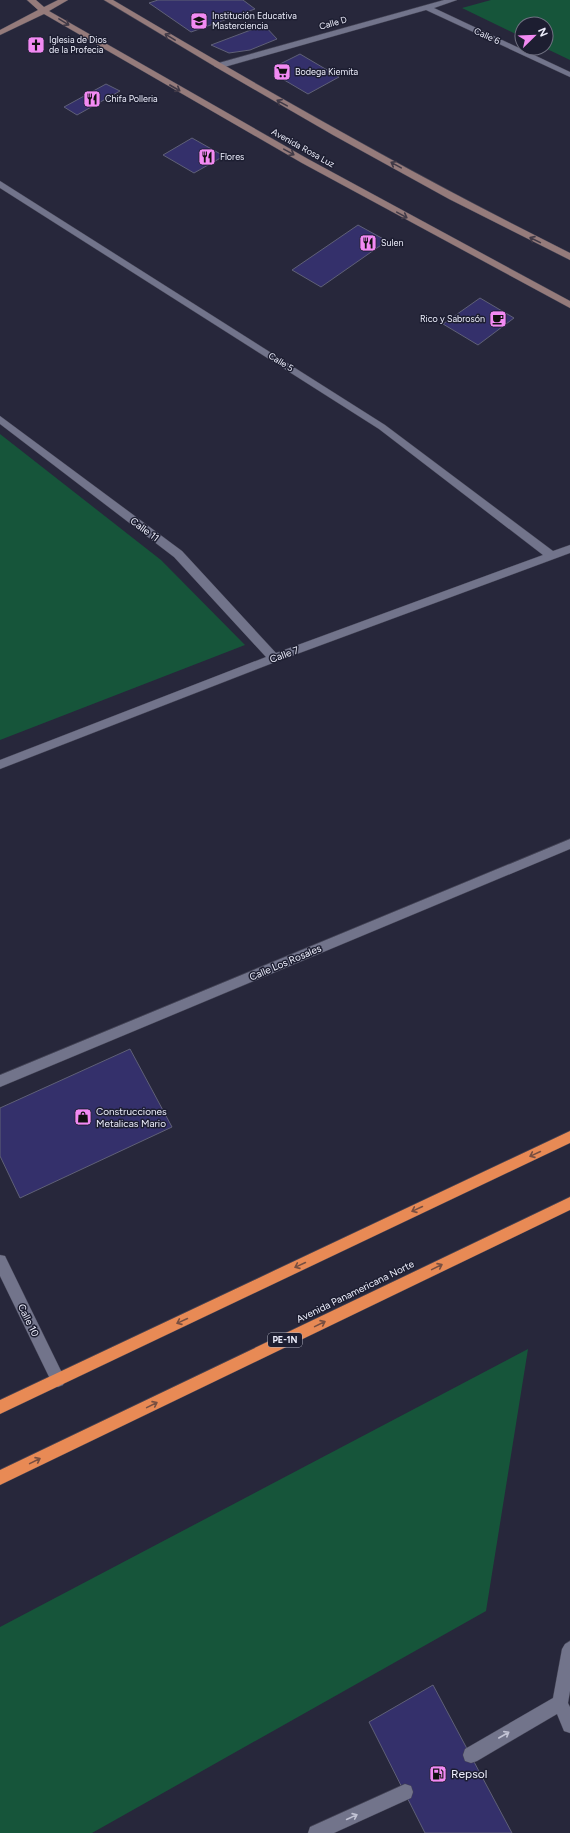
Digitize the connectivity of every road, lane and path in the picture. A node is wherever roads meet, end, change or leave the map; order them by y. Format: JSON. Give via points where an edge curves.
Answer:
{"nodes":[{"id":1,"x":31,"y":0,"type":"edge"},
{"id":2,"x":64,"y":0,"type":"edge"},
{"id":3,"x":108,"y":0,"type":"edge"},
{"id":4,"x":453,"y":0,"type":"edge"},
{"id":5,"x":426,"y":7,"type":"junction"},
{"id":6,"x":43,"y":10,"type":"junction"},
{"id":7,"x":0,"y":33,"type":"edge"},
{"id":8,"x":218,"y":66,"type":"junction"},
{"id":9,"x":570,"y":75,"type":"edge"},
{"id":10,"x":0,"y":184,"type":"edge"},
{"id":11,"x":570,"y":257,"type":"edge"},
{"id":12,"x":570,"y":305,"type":"edge"},
{"id":13,"x":1,"y":420,"type":"edge"},
{"id":14,"x":570,"y":549,"type":"edge"},
{"id":15,"x":552,"y":556,"type":"junction"},
{"id":16,"x":274,"y":658,"type":"junction"},
{"id":17,"x":0,"y":765,"type":"edge"},
{"id":18,"x":570,"y":844,"type":"edge"},
{"id":19,"x":0,"y":1081,"type":"edge"},
{"id":20,"x":570,"y":1137,"type":"edge"},
{"id":21,"x":570,"y":1203,"type":"edge"},
{"id":22,"x":0,"y":1261,"type":"edge"},
{"id":23,"x":58,"y":1380,"type":"junction"},
{"id":24,"x":0,"y":1407,"type":"edge"},
{"id":25,"x":0,"y":1478,"type":"edge"},
{"id":26,"x":570,"y":1649,"type":"edge"},
{"id":27,"x":560,"y":1703,"type":"junction"},
{"id":28,"x":570,"y":1725,"type":"edge"},
{"id":29,"x":471,"y":1755,"type":"dead end"},
{"id":30,"x":405,"y":1792,"type":"dead end"},
{"id":31,"x":316,"y":1833,"type":"edge"}],
"edges":[{"from":1,"to":6,"type":"street","name":"Avenida Rosa Luz"},
{"from":2,"to":6,"type":"street"},
{"from":8,"to":3,"type":"street","one_way":true},
{"from":4,"to":5,"type":"street","name":"Calle D"},
{"from":5,"to":8,"type":"street","name":"Calle D"},
{"from":5,"to":9,"type":"street","name":"Calle 6"},
{"from":6,"to":7,"type":"street"},
{"from":6,"to":12,"type":"street","name":"Avenida Rosa Luz","one_way":true,"via":[[182,92]]},
{"from":11,"to":8,"type":"street","one_way":true,"via":[[496,220]]},
{"from":10,"to":15,"type":"street","name":"Calle 5","via":[[382,426]]},
{"from":13,"to":16,"type":"street","name":"Calle 11","via":[[178,554]]},
{"from":14,"to":15,"type":"street","name":"Calle 7"},
{"from":15,"to":16,"type":"street","name":"Calle 7"},
{"from":16,"to":17,"type":"street","name":"Calle 7"},
{"from":18,"to":19,"type":"street","name":"Calle Los Rosales"},
{"from":20,"to":23,"type":"highway","one_way":true},
{"from":25,"to":21,"type":"highway","name":"Avenida Panamericana Norte","number":"PE-1N","one_way":true},
{"from":22,"to":23,"type":"street","name":"Calle 10"},
{"from":23,"to":24,"type":"highway"},
{"from":26,"to":27,"type":"street"},
{"from":27,"to":28,"type":"street"},
{"from":29,"to":27,"type":"street","one_way":true},
{"from":31,"to":30,"type":"street","one_way":true}]}
